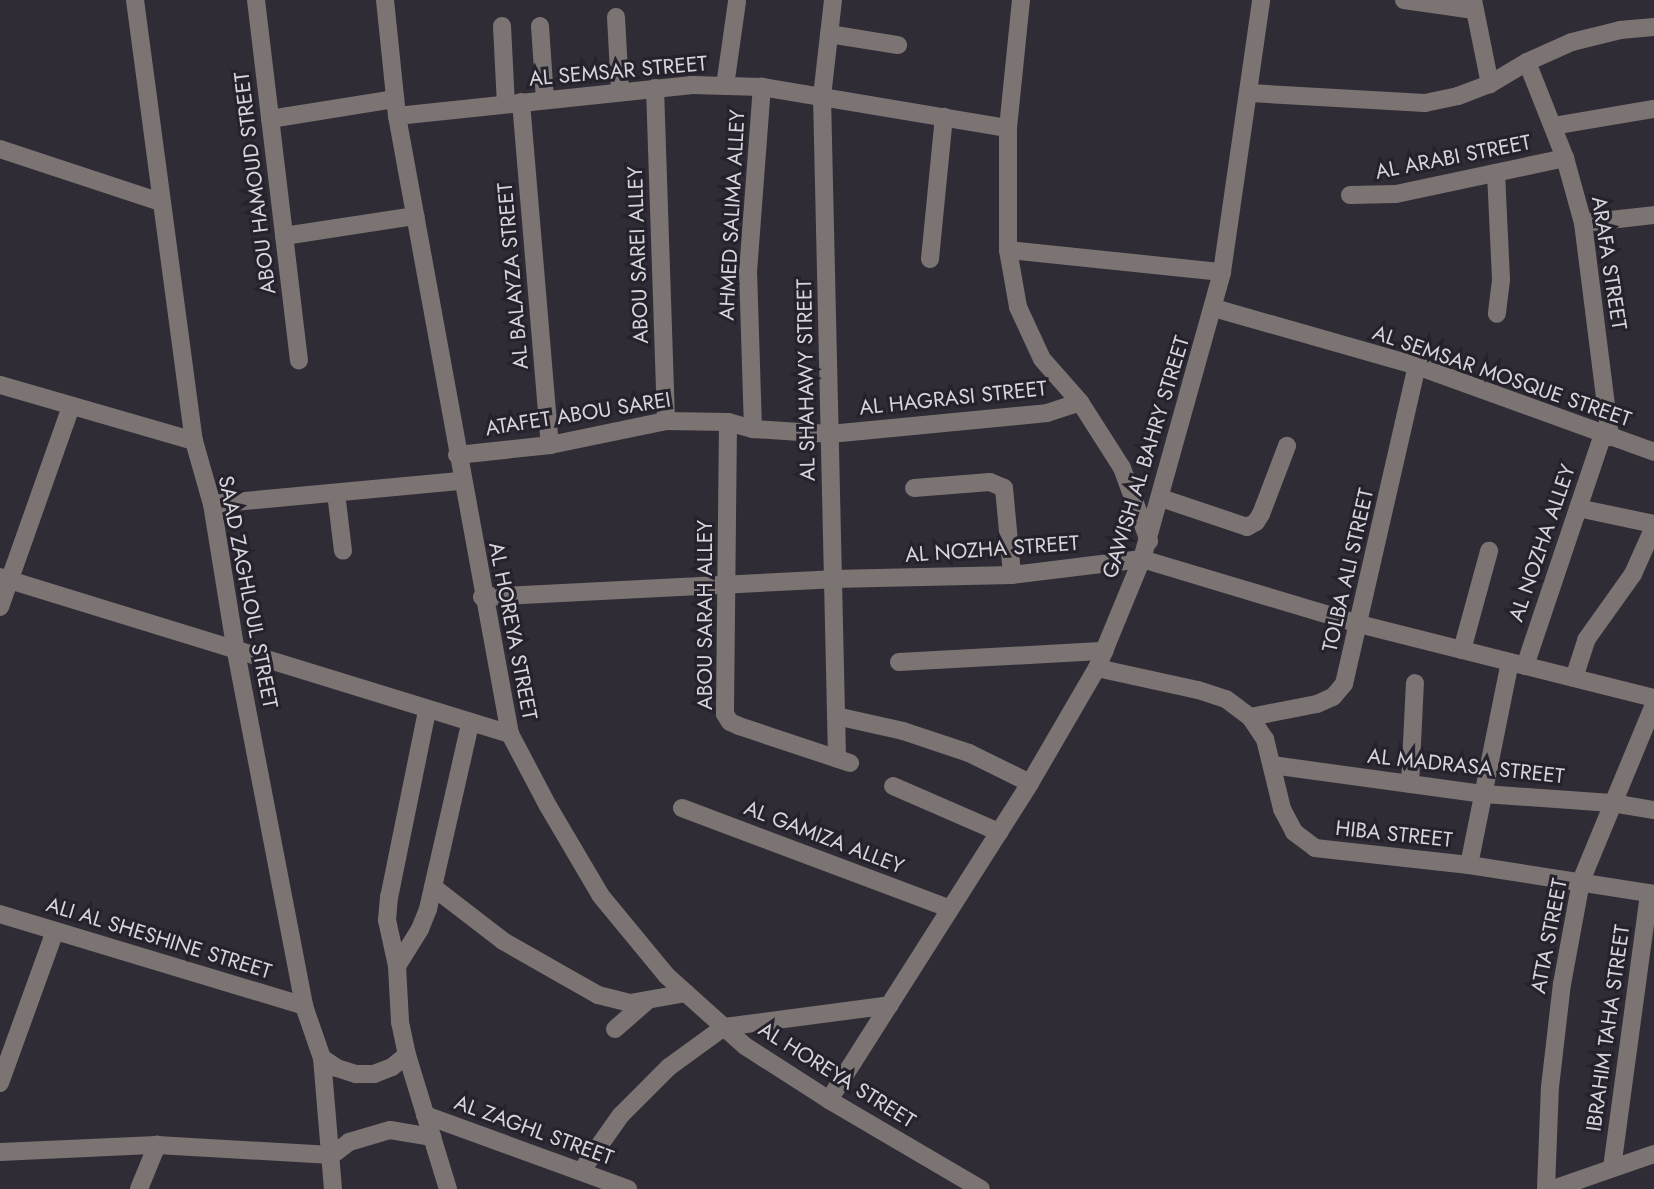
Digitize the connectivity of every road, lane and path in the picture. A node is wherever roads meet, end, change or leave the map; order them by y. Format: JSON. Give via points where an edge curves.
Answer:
{"nodes":[{"id":1,"x":135,"y":0,"type":"edge"},
{"id":2,"x":256,"y":0,"type":"edge"},
{"id":3,"x":385,"y":0,"type":"edge"},
{"id":4,"x":833,"y":0,"type":"edge"},
{"id":5,"x":1021,"y":0,"type":"edge"},
{"id":6,"x":1261,"y":0,"type":"edge"},
{"id":7,"x":1404,"y":0,"type":"edge"},
{"id":8,"x":737,"y":2,"type":"dead end"},
{"id":9,"x":1474,"y":5,"type":"edge"},
{"id":10,"x":615,"y":17,"type":"dead end"},
{"id":11,"x":502,"y":26,"type":"dead end"},
{"id":12,"x":540,"y":26,"type":"dead end"},
{"id":13,"x":1654,"y":27,"type":"edge"},
{"id":14,"x":829,"y":34,"type":"junction"},
{"id":15,"x":898,"y":45,"type":"dead end"},
{"id":16,"x":1527,"y":62,"type":"junction"},
{"id":17,"x":1490,"y":84,"type":"junction"},
{"id":18,"x":725,"y":86,"type":"junction"},
{"id":19,"x":762,"y":87,"type":"junction"},
{"id":20,"x":655,"y":88,"type":"junction"},
{"id":21,"x":620,"y":92,"type":"junction"},
{"id":22,"x":1250,"y":93,"type":"junction"},
{"id":23,"x":822,"y":96,"type":"junction"},
{"id":24,"x":545,"y":100,"type":"junction"},
{"id":25,"x":513,"y":103,"type":"junction"},
{"id":26,"x":396,"y":108,"type":"junction"},
{"id":27,"x":1654,"y":109,"type":"edge"},
{"id":28,"x":944,"y":117,"type":"junction"},
{"id":29,"x":270,"y":119,"type":"junction"},
{"id":30,"x":1553,"y":126,"type":"junction"},
{"id":31,"x":1008,"y":128,"type":"junction"},
{"id":32,"x":0,"y":149,"type":"edge"},
{"id":33,"x":1565,"y":158,"type":"junction"},
{"id":34,"x":1496,"y":173,"type":"junction"},
{"id":35,"x":1350,"y":195,"type":"dead end"},
{"id":36,"x":160,"y":202,"type":"junction"},
{"id":37,"x":1654,"y":215,"type":"edge"},
{"id":38,"x":415,"y":216,"type":"junction"},
{"id":39,"x":1583,"y":223,"type":"junction"},
{"id":40,"x":284,"y":236,"type":"junction"},
{"id":41,"x":1008,"y":250,"type":"junction"},
{"id":42,"x":930,"y":259,"type":"dead end"},
{"id":43,"x":1222,"y":272,"type":"junction"},
{"id":44,"x":1213,"y":309,"type":"junction"},
{"id":45,"x":1497,"y":314,"type":"dead end"},
{"id":46,"x":299,"y":360,"type":"dead end"},
{"id":47,"x":1417,"y":366,"type":"junction"},
{"id":48,"x":0,"y":385,"type":"edge"},
{"id":49,"x":1080,"y":402,"type":"junction"},
{"id":50,"x":71,"y":406,"type":"junction"},
{"id":51,"x":666,"y":421,"type":"junction"},
{"id":52,"x":728,"y":422,"type":"junction"},
{"id":53,"x":752,"y":429,"type":"junction"},
{"id":54,"x":830,"y":434,"type":"junction"},
{"id":55,"x":1606,"y":436,"type":"junction"},
{"id":56,"x":194,"y":441,"type":"junction"},
{"id":57,"x":550,"y":445,"type":"junction"},
{"id":58,"x":1287,"y":446,"type":"dead end"},
{"id":59,"x":1654,"y":452,"type":"edge"},
{"id":60,"x":457,"y":455,"type":"junction"},
{"id":61,"x":462,"y":481,"type":"junction"},
{"id":62,"x":914,"y":488,"type":"dead end"},
{"id":63,"x":336,"y":493,"type":"junction"},
{"id":64,"x":1161,"y":498,"type":"junction"},
{"id":65,"x":212,"y":504,"type":"junction"},
{"id":66,"x":1578,"y":508,"type":"junction"},
{"id":67,"x":1654,"y":526,"type":"edge"},
{"id":68,"x":1149,"y":541,"type":"junction"},
{"id":69,"x":343,"y":551,"type":"dead end"},
{"id":70,"x":1489,"y":551,"type":"dead end"},
{"id":71,"x":1142,"y":559,"type":"junction"},
{"id":72,"x":1012,"y":575,"type":"junction"},
{"id":73,"x":5,"y":578,"type":"edge"},
{"id":74,"x":833,"y":579,"type":"junction"},
{"id":75,"x":726,"y":584,"type":"junction"},
{"id":76,"x":482,"y":597,"type":"junction"},
{"id":77,"x":0,"y":607,"type":"edge"},
{"id":78,"x":1359,"y":624,"type":"junction"},
{"id":79,"x":1462,"y":650,"type":"junction"},
{"id":80,"x":1105,"y":651,"type":"junction"},
{"id":81,"x":236,"y":652,"type":"junction"},
{"id":82,"x":899,"y":662,"type":"dead end"},
{"id":83,"x":1517,"y":664,"type":"junction"},
{"id":84,"x":1097,"y":668,"type":"junction"},
{"id":85,"x":1574,"y":678,"type":"junction"},
{"id":86,"x":1415,"y":683,"type":"dead end"},
{"id":87,"x":1654,"y":698,"type":"edge"},
{"id":88,"x":1654,"y":705,"type":"edge"},
{"id":89,"x":427,"y":711,"type":"junction"},
{"id":90,"x":836,"y":716,"type":"junction"},
{"id":91,"x":1250,"y":717,"type":"junction"},
{"id":92,"x":470,"y":724,"type":"junction"},
{"id":93,"x":510,"y":734,"type":"junction"},
{"id":94,"x":843,"y":761,"type":"joint"},
{"id":95,"x":1272,"y":765,"type":"junction"},
{"id":96,"x":1030,"y":783,"type":"junction"},
{"id":97,"x":1410,"y":784,"type":"junction"},
{"id":98,"x":893,"y":786,"type":"dead end"},
{"id":99,"x":1484,"y":794,"type":"junction"},
{"id":100,"x":1612,"y":803,"type":"junction"},
{"id":101,"x":682,"y":808,"type":"dead end"},
{"id":102,"x":1654,"y":810,"type":"edge"},
{"id":103,"x":999,"y":832,"type":"junction"},
{"id":104,"x":1469,"y":865,"type":"junction"},
{"id":105,"x":1581,"y":881,"type":"junction"},
{"id":106,"x":433,"y":887,"type":"junction"},
{"id":107,"x":1652,"y":893,"type":"edge"},
{"id":108,"x":950,"y":909,"type":"junction"},
{"id":109,"x":0,"y":914,"type":"edge"},
{"id":110,"x":55,"y":931,"type":"junction"},
{"id":111,"x":397,"y":966,"type":"junction"},
{"id":112,"x":686,"y":993,"type":"junction"},
{"id":113,"x":647,"y":1001,"type":"junction"},
{"id":114,"x":890,"y":1004,"type":"junction"},
{"id":115,"x":304,"y":1006,"type":"junction"},
{"id":116,"x":724,"y":1027,"type":"junction"},
{"id":117,"x":615,"y":1029,"type":"dead end"},
{"id":118,"x":407,"y":1055,"type":"junction"},
{"id":119,"x":322,"y":1058,"type":"junction"},
{"id":120,"x":0,"y":1083,"type":"edge"},
{"id":121,"x":829,"y":1100,"type":"junction"},
{"id":122,"x":425,"y":1115,"type":"junction"},
{"id":123,"x":432,"y":1137,"type":"junction"},
{"id":124,"x":157,"y":1145,"type":"junction"},
{"id":125,"x":0,"y":1152,"type":"edge"},
{"id":126,"x":1654,"y":1154,"type":"edge"},
{"id":127,"x":332,"y":1155,"type":"junction"},
{"id":128,"x":1612,"y":1168,"type":"junction"},
{"id":129,"x":582,"y":1170,"type":"junction"},
{"id":130,"x":139,"y":1189,"type":"edge"},
{"id":131,"x":333,"y":1189,"type":"edge"},
{"id":132,"x":447,"y":1189,"type":"edge"},
{"id":133,"x":628,"y":1189,"type":"edge"},
{"id":134,"x":981,"y":1189,"type":"edge"},
{"id":135,"x":1546,"y":1189,"type":"edge"},
{"id":136,"x":1553,"y":1189,"type":"edge"}],
"edges":[{"from":1,"to":36,"type":"street","name":"SAAD ZAGHLOUL STREET"},
{"from":2,"to":29,"type":"street","name":"ABOU HAMOUD STREET"},
{"from":3,"to":26,"type":"street","name":"AL HOREYA STREET"},
{"from":4,"to":14,"type":"street","name":"AL SHAHAWY STREET"},
{"from":5,"to":31,"type":"street"},
{"from":6,"to":22,"type":"street","name":"GAWISH AL BAHRY STREET"},
{"from":7,"to":9,"type":"street"},
{"from":8,"to":18,"type":"street"},
{"from":9,"to":17,"type":"street"},
{"from":10,"to":21,"type":"street"},
{"from":11,"to":25,"type":"street","name":"AL BALAYZA STREET"},
{"from":12,"to":24,"type":"street"},
{"from":13,"to":16,"type":"street","via":[[1572,42]]},
{"from":14,"to":15,"type":"street"},
{"from":14,"to":23,"type":"street","name":"AL SHAHAWY STREET"},
{"from":16,"to":17,"type":"street"},
{"from":16,"to":30,"type":"street","name":"ARAFA STREET"},
{"from":17,"to":22,"type":"street","via":[[1425,103]]},
{"from":18,"to":19,"type":"street","name":"AL SEMSAR STREET"},
{"from":18,"to":20,"type":"street","name":"AL SEMSAR STREET"},
{"from":19,"to":23,"type":"street","name":"AL SEMSAR STREET"},
{"from":19,"to":53,"type":"street","name":"AHMED SALIMA ALLEY","via":[[748,272]]},
{"from":20,"to":21,"type":"street","name":"AL SEMSAR STREET"},
{"from":20,"to":51,"type":"street","name":"ABOU SAREI ALLEY"},
{"from":21,"to":24,"type":"street","name":"AL SEMSAR STREET"},
{"from":22,"to":43,"type":"street","name":"GAWISH AL BAHRY STREET"},
{"from":23,"to":28,"type":"street","name":"AL SEMSAR STREET"},
{"from":23,"to":54,"type":"street","name":"AL SHAHAWY STREET"},
{"from":24,"to":25,"type":"street","name":"AL SEMSAR STREET"},
{"from":25,"to":26,"type":"street","name":"AL SEMSAR STREET"},
{"from":25,"to":57,"type":"street","name":"AL BALAYZA STREET"},
{"from":26,"to":29,"type":"street","name":"AL SEMSAR STREET"},
{"from":26,"to":38,"type":"street","name":"AL HOREYA STREET"},
{"from":27,"to":30,"type":"street"},
{"from":28,"to":31,"type":"street","name":"AL SEMSAR STREET"},
{"from":28,"to":42,"type":"street"},
{"from":29,"to":40,"type":"street","name":"ABOU HAMOUD STREET"},
{"from":30,"to":33,"type":"street","name":"ARAFA STREET"},
{"from":31,"to":41,"type":"street"},
{"from":32,"to":36,"type":"street"},
{"from":33,"to":34,"type":"street","name":"AL ARABI STREET"},
{"from":33,"to":39,"type":"street","name":"ARAFA STREET"},
{"from":34,"to":35,"type":"street","name":"AL ARABI STREET","via":[[1396,194]]},
{"from":34,"to":45,"type":"street","via":[[1501,280]]},
{"from":36,"to":56,"type":"street","name":"SAAD ZAGHLOUL STREET"},
{"from":37,"to":39,"type":"street"},
{"from":38,"to":40,"type":"street"},
{"from":38,"to":60,"type":"street","name":"AL HOREYA STREET"},
{"from":39,"to":55,"type":"street","name":"ARAFA STREET"},
{"from":40,"to":46,"type":"street","name":"ABOU HAMOUD STREET"},
{"from":41,"to":43,"type":"street"},
{"from":41,"to":49,"type":"street","via":[[1018,307],[1042,359]]},
{"from":43,"to":44,"type":"street","name":"GAWISH AL BAHRY STREET"},
{"from":44,"to":47,"type":"street","name":"AL SEMSAR MOSQUE STREET"},
{"from":44,"to":64,"type":"street","name":"GAWISH AL BAHRY STREET"},
{"from":47,"to":55,"type":"street","name":"AL SEMSAR MOSQUE STREET"},
{"from":47,"to":78,"type":"street","name":"TOLBA ALI STREET"},
{"from":48,"to":50,"type":"street"},
{"from":49,"to":54,"type":"street","name":"AL HAGRASI STREET","via":[[1047,413]]},
{"from":49,"to":68,"type":"street","via":[[1122,468]]},
{"from":50,"to":56,"type":"street"},
{"from":50,"to":73,"type":"street"},
{"from":51,"to":52,"type":"street","name":"ATAFET ABOU SAREI"},
{"from":51,"to":57,"type":"street","name":"ATAFET ABOU SAREI"},
{"from":52,"to":53,"type":"street","name":"ATAFET ABOU SAREI"},
{"from":52,"to":75,"type":"street","name":"ABOU SARAH ALLEY"},
{"from":53,"to":54,"type":"street","name":"ATAFET ABOU SAREI"},
{"from":54,"to":74,"type":"street","name":"AL SHAHAWY STREET"},
{"from":55,"to":59,"type":"street","name":"AL SEMSAR MOSQUE STREET"},
{"from":55,"to":66,"type":"street","name":"AL NOZHA ALLEY"},
{"from":56,"to":65,"type":"street","name":"SAAD ZAGHLOUL STREET"},
{"from":57,"to":60,"type":"street","name":"ATAFET ABOU SAREI"},
{"from":58,"to":64,"type":"street","via":[[1261,514],[1247,527]]},
{"from":60,"to":61,"type":"street","name":"AL HOREYA STREET"},
{"from":61,"to":63,"type":"street"},
{"from":61,"to":76,"type":"street","name":"AL HOREYA STREET"},
{"from":62,"to":72,"type":"street","via":[[990,482],[1004,488]]},
{"from":63,"to":65,"type":"street"},
{"from":63,"to":69,"type":"street"},
{"from":64,"to":68,"type":"street","name":"GAWISH AL BAHRY STREET"},
{"from":65,"to":81,"type":"street","name":"SAAD ZAGHLOUL STREET"},
{"from":66,"to":67,"type":"street"},
{"from":66,"to":83,"type":"street","name":"AL NOZHA ALLEY"},
{"from":67,"to":85,"type":"street","via":[[1633,574],[1586,640]]},
{"from":68,"to":71,"type":"street","name":"GAWISH AL BAHRY STREET"},
{"from":70,"to":79,"type":"street"},
{"from":71,"to":72,"type":"street","name":"AL NOZHA STREET"},
{"from":71,"to":78,"type":"street","name":"AL NOZHA STREET"},
{"from":71,"to":80,"type":"street","name":"GAWISH AL BAHRY STREET"},
{"from":72,"to":74,"type":"street","name":"AL NOZHA STREET"},
{"from":73,"to":77,"type":"street"},
{"from":73,"to":81,"type":"street"},
{"from":74,"to":75,"type":"street","name":"AL NOZHA STREET"},
{"from":74,"to":90,"type":"street","name":"AL SHAHAWY STREET"},
{"from":75,"to":76,"type":"street","name":"AL NOZHA STREET"},
{"from":75,"to":94,"type":"street","name":"ABOU SARAH ALLEY","via":[[725,704],[730,722]]},
{"from":76,"to":93,"type":"street","name":"AL HOREYA STREET"},
{"from":78,"to":79,"type":"street","name":"AL NOZHA STREET"},
{"from":78,"to":91,"type":"street","name":"TOLBA ALI STREET","via":[[1344,684],[1333,697]]},
{"from":79,"to":83,"type":"street","name":"AL NOZHA STREET"},
{"from":80,"to":82,"type":"street"},
{"from":80,"to":84,"type":"street","name":"GAWISH AL BAHRY STREET"},
{"from":81,"to":89,"type":"street"},
{"from":81,"to":115,"type":"street","name":"SAAD ZAGHLOUL STREET"},
{"from":83,"to":85,"type":"street","name":"AL NOZHA STREET"},
{"from":83,"to":99,"type":"street","name":"AL NOZHA ALLEY"},
{"from":84,"to":91,"type":"street","name":"HIBA STREET","via":[[1198,690],[1226,699]]},
{"from":84,"to":96,"type":"street","name":"GAWISH AL BAHRY STREET"},
{"from":85,"to":87,"type":"street","name":"AL NOZHA STREET"},
{"from":86,"to":97,"type":"street"},
{"from":88,"to":100,"type":"street","name":"ATTA STREET"},
{"from":89,"to":92,"type":"street"},
{"from":89,"to":111,"type":"street","via":[[389,897],[387,920]]},
{"from":90,"to":94,"type":"street","name":"AL SHAHAWY STREET"},
{"from":90,"to":96,"type":"street","via":[[903,730],[969,753]]},
{"from":91,"to":95,"type":"street","name":"HIBA STREET","via":[[1265,739]]},
{"from":92,"to":93,"type":"street"},
{"from":92,"to":106,"type":"street"},
{"from":93,"to":112,"type":"street","name":"AL HOREYA STREET","via":[[601,896]]},
{"from":95,"to":97,"type":"street","name":"AL MADRASA STREET"},
{"from":95,"to":104,"type":"street","name":"HIBA STREET","via":[[1282,809],[1294,832],[1315,848]]},
{"from":96,"to":103,"type":"street","name":"GAWISH AL BAHRY STREET"},
{"from":97,"to":99,"type":"street","name":"AL MADRASA STREET"},
{"from":98,"to":103,"type":"street"},
{"from":99,"to":100,"type":"street","name":"AL MADRASA STREET"},
{"from":99,"to":104,"type":"street","name":"AL NOZHA ALLEY"},
{"from":100,"to":102,"type":"street","name":"AL MADRASA STREET"},
{"from":100,"to":105,"type":"street","name":"ATTA STREET"},
{"from":101,"to":108,"type":"street","name":"AL GAMIZA ALLEY"},
{"from":103,"to":108,"type":"street","name":"GAWISH AL BAHRY STREET"},
{"from":104,"to":105,"type":"street","name":"HIBA STREET"},
{"from":105,"to":107,"type":"street","name":"HIBA STREET"},
{"from":105,"to":135,"type":"street","name":"ATTA STREET","via":[[1551,1074]]},
{"from":106,"to":111,"type":"street","via":[[420,929]]},
{"from":106,"to":113,"type":"street","via":[[503,941],[598,995],[630,1003]]},
{"from":107,"to":128,"type":"street","name":"IBRAHIM TAHA STREET"},
{"from":108,"to":114,"type":"street","name":"GAWISH AL BAHRY STREET"},
{"from":109,"to":110,"type":"street","name":"ALI AL SHESHINE STREET"},
{"from":110,"to":115,"type":"street","name":"ALI AL SHESHINE STREET"},
{"from":110,"to":120,"type":"street"},
{"from":111,"to":118,"type":"street"},
{"from":112,"to":113,"type":"street"},
{"from":112,"to":116,"type":"street","name":"AL HOREYA STREET"},
{"from":113,"to":117,"type":"street"},
{"from":114,"to":116,"type":"street"},
{"from":114,"to":121,"type":"street","name":"GAWISH AL BAHRY STREET"},
{"from":115,"to":119,"type":"street","name":"SAAD ZAGHLOUL STREET"},
{"from":116,"to":121,"type":"street","name":"AL HOREYA STREET","via":[[745,1046]]},
{"from":116,"to":129,"type":"street","via":[[669,1067],[621,1115]]},
{"from":118,"to":119,"type":"street","via":[[392,1067],[356,1074],[337,1069]]},
{"from":118,"to":122,"type":"street"},
{"from":119,"to":127,"type":"street","name":"SAAD ZAGHLOUL STREET"},
{"from":121,"to":134,"type":"street","name":"AL HOREYA STREET"},
{"from":122,"to":123,"type":"street"},
{"from":122,"to":129,"type":"street","name":"AL ZAGHL STREET"},
{"from":123,"to":127,"type":"street","via":[[390,1130],[349,1142]]},
{"from":123,"to":132,"type":"street"},
{"from":124,"to":125,"type":"street"},
{"from":124,"to":127,"type":"street"},
{"from":124,"to":130,"type":"street"},
{"from":126,"to":128,"type":"street"},
{"from":127,"to":131,"type":"street","name":"SAAD ZAGHLOUL STREET"},
{"from":128,"to":136,"type":"street"},
{"from":129,"to":133,"type":"street","name":"AL ZAGHL STREET"}]}
